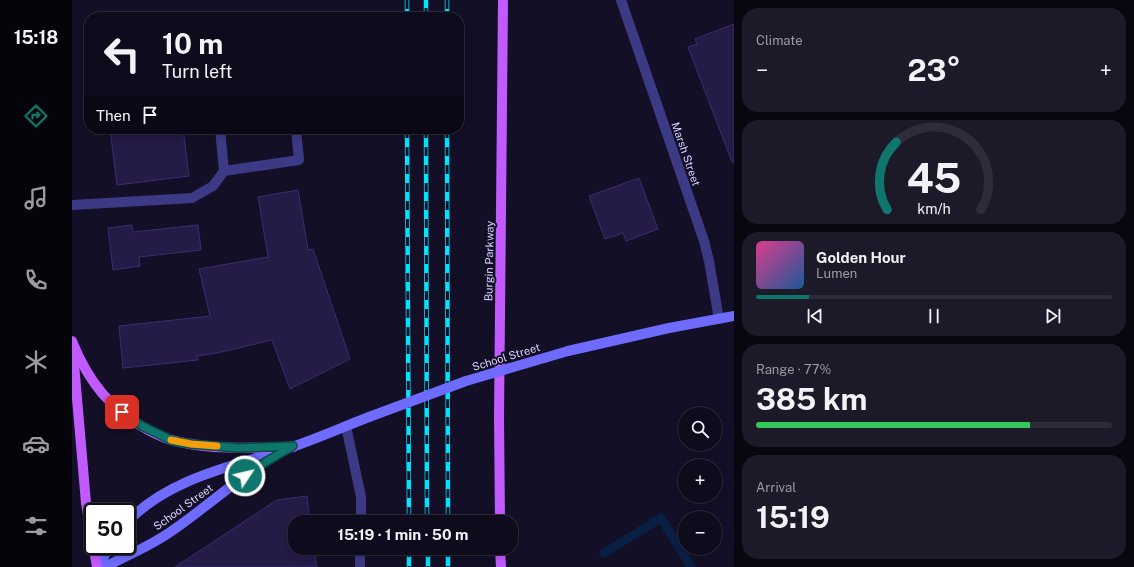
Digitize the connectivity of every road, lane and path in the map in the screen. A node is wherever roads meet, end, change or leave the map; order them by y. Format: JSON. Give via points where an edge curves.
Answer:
{"nodes":[{"id":1,"x":503,"y":0,"type":"edge"},
{"id":2,"x":621,"y":0,"type":"edge"},
{"id":3,"x":220,"y":134,"type":"edge"},
{"id":4,"x":296,"y":134,"type":"edge"},
{"id":5,"x":224,"y":171,"type":"junction"},
{"id":6,"x":72,"y":205,"type":"edge"},
{"id":7,"x":734,"y":316,"type":"edge"},
{"id":8,"x":719,"y":319,"type":"junction"},
{"id":9,"x":72,"y":336,"type":"edge"},
{"id":10,"x":72,"y":341,"type":"edge"},
{"id":11,"x":75,"y":410,"type":"edge"},
{"id":12,"x":346,"y":426,"type":"junction"},
{"id":13,"x":293,"y":446,"type":"junction"},
{"id":14,"x":136,"y":514,"type":"edge"},
{"id":15,"x":360,"y":515,"type":"edge"},
{"id":16,"x":500,"y":515,"type":"edge"},
{"id":17,"x":104,"y":555,"type":"edge"},
{"id":18,"x":360,"y":555,"type":"edge"},
{"id":19,"x":500,"y":555,"type":"edge"},
{"id":20,"x":98,"y":567,"type":"edge"},
{"id":21,"x":104,"y":567,"type":"edge"},
{"id":22,"x":360,"y":567,"type":"edge"},
{"id":23,"x":501,"y":567,"type":"edge"}],
"edges":[{"from":1,"to":16,"type":"main road","name":"Burgin Parkway"},
{"from":2,"to":8,"type":"street","name":"Marsh Street","via":[[704,241]]},
{"from":3,"to":5,"type":"street"},
{"from":4,"to":5,"type":"street","via":[[299,160]]},
{"from":5,"to":6,"type":"street","via":[[213,186],[192,198]]},
{"from":7,"to":8,"type":"main road","name":"School Street"},
{"from":8,"to":12,"type":"main road","name":"School Street","bridge":true,"via":[[568,351],[466,382]]},
{"from":9,"to":10,"type":"main road"},
{"from":10,"to":11,"type":"main road"},
{"from":10,"to":13,"type":"main road","via":[[92,381],[105,397],[122,412],[160,436],[173,441],[206,446]]},
{"from":11,"to":20,"type":"main road","via":[[86,503]]},
{"from":12,"to":13,"type":"main road","name":"School Street"},
{"from":12,"to":15,"type":"street","via":[[361,497]]},
{"from":13,"to":14,"type":"main road","name":"School Street","via":[[194,478],[146,505]]},
{"from":13,"to":21,"type":"main road","name":"School Street","via":[[267,461],[156,541]]},
{"from":17,"to":20,"type":"main road"},
{"from":18,"to":22,"type":"street"},
{"from":19,"to":23,"type":"main road"}]}
